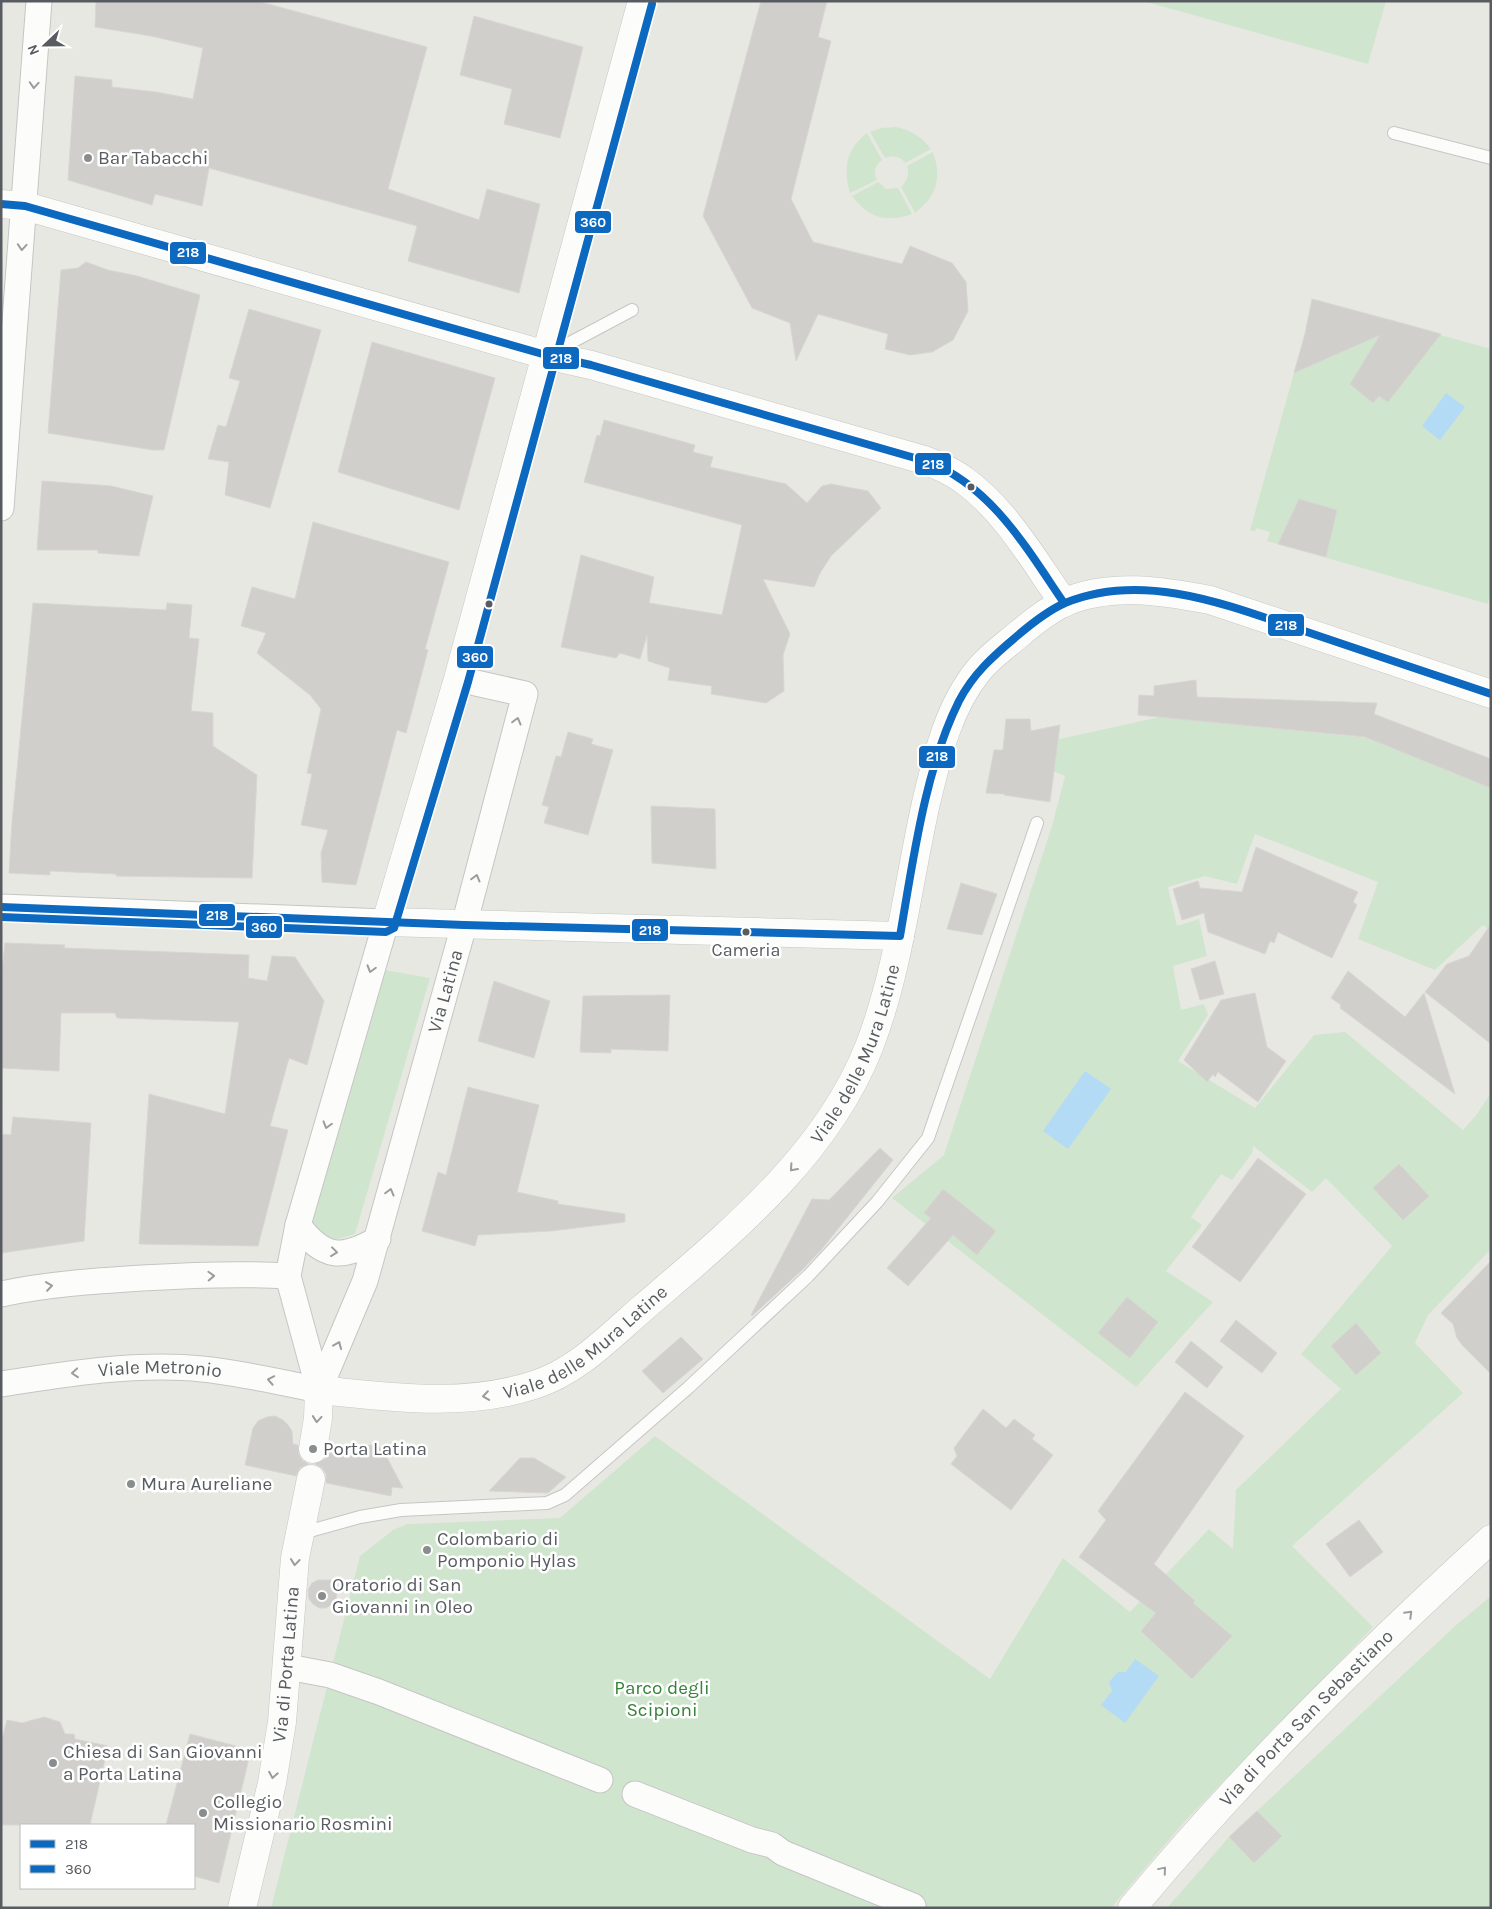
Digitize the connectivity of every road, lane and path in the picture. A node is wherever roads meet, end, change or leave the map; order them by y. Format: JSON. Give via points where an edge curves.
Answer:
{"nodes":[{"id":1,"x":39,"y":1,"type":"edge"},
{"id":2,"x":642,"y":1,"type":"edge"},
{"id":3,"x":1394,"y":133,"type":"dead end"},
{"id":4,"x":1491,"y":158,"type":"edge"},
{"id":5,"x":13,"y":205,"type":"edge"},
{"id":6,"x":632,"y":310,"type":"dead end"},
{"id":7,"x":546,"y":355,"type":"junction"},
{"id":8,"x":1,"y":508,"type":"edge"},
{"id":9,"x":1064,"y":603,"type":"junction"},
{"id":10,"x":458,"y":679,"type":"junction"},
{"id":11,"x":1491,"y":694,"type":"edge"},
{"id":12,"x":1037,"y":823,"type":"dead end"},
{"id":13,"x":1,"y":907,"type":"edge"},
{"id":14,"x":386,"y":922,"type":"junction"},
{"id":15,"x":464,"y":925,"type":"junction"},
{"id":16,"x":900,"y":936,"type":"junction"},
{"id":17,"x":298,"y":1225,"type":"junction"},
{"id":18,"x":378,"y":1239,"type":"junction"},
{"id":19,"x":288,"y":1276,"type":"junction"},
{"id":20,"x":1,"y":1294,"type":"edge"},
{"id":21,"x":1,"y":1384,"type":"edge"},
{"id":22,"x":319,"y":1390,"type":"junction"},
{"id":23,"x":313,"y":1448,"type":"dead end"},
{"id":24,"x":310,"y":1480,"type":"dead end"},
{"id":25,"x":299,"y":1534,"type":"junction"},
{"id":26,"x":1491,"y":1539,"type":"edge"},
{"id":27,"x":288,"y":1667,"type":"junction"},
{"id":28,"x":600,"y":1780,"type":"dead end"},
{"id":29,"x":635,"y":1794,"type":"dead end"},
{"id":30,"x":913,"y":1906,"type":"dead end"},
{"id":31,"x":242,"y":1908,"type":"edge"},
{"id":32,"x":1132,"y":1908,"type":"edge"}],
"edges":[{"from":1,"to":5,"type":"street","one_way":true},
{"from":2,"to":7,"type":"street"},
{"from":3,"to":4,"type":"lane"},
{"from":5,"to":7,"type":"street"},
{"from":5,"to":8,"type":"street","one_way":true},
{"from":6,"to":7,"type":"lane"},
{"from":7,"to":9,"type":"street","via":[[898,451],[941,467],[965,481],[992,505]]},
{"from":7,"to":10,"type":"street"},
{"from":9,"to":11,"type":"street","name":"Viale delle Mura Latine","via":[[1126,590],[1174,593],[1210,600]]},
{"from":9,"to":16,"type":"street","name":"Viale delle Mura Latine","via":[[1029,626],[985,663],[957,705],[935,765]]},
{"from":10,"to":14,"type":"street"},
{"from":15,"to":10,"type":"street","name":"Via Latina","one_way":true,"via":[[524,694]]},
{"from":12,"to":25,"type":"lane","via":[[928,1138],[877,1202],[808,1276],[689,1387],[565,1495],[547,1503],[401,1510],[360,1517]]},
{"from":13,"to":14,"type":"street"},
{"from":14,"to":15,"type":"street"},
{"from":14,"to":17,"type":"street","one_way":true},
{"from":15,"to":16,"type":"street"},
{"from":18,"to":15,"type":"street","name":"Via Latina","one_way":true},
{"from":16,"to":22,"type":"street","name":"Viale delle Mura Latine","one_way":true,"via":[[862,1063],[841,1104],[802,1157],[754,1209],[572,1368],[532,1386],[450,1400]]},
{"from":17,"to":18,"type":"street","one_way":true,"via":[[318,1247],[333,1253],[355,1250]]},
{"from":17,"to":19,"type":"street"},
{"from":22,"to":18,"type":"street","name":"Via Latina","one_way":true,"via":[[365,1280]]},
{"from":20,"to":19,"type":"street","one_way":true,"via":[[77,1282],[258,1274]]},
{"from":19,"to":22,"type":"street"},
{"from":22,"to":21,"type":"street","name":"Viale Metronio","one_way":true,"via":[[202,1369],[163,1367],[53,1376]]},
{"from":22,"to":23,"type":"street","one_way":true},
{"from":24,"to":25,"type":"street","name":"Via di Porta Latina"},
{"from":25,"to":27,"type":"street","name":"Via di Porta Latina","one_way":true},
{"from":32,"to":26,"type":"street","name":"Via di Porta San Sebastiano","one_way":true,"via":[[1179,1850],[1238,1786],[1420,1603]]},
{"from":27,"to":28,"type":"street","via":[[330,1675],[379,1692]]},
{"from":27,"to":31,"type":"street","name":"Via di Porta Latina","one_way":true,"via":[[272,1783]]},
{"from":29,"to":30,"type":"street","via":[[772,1845],[783,1853]]}]}
